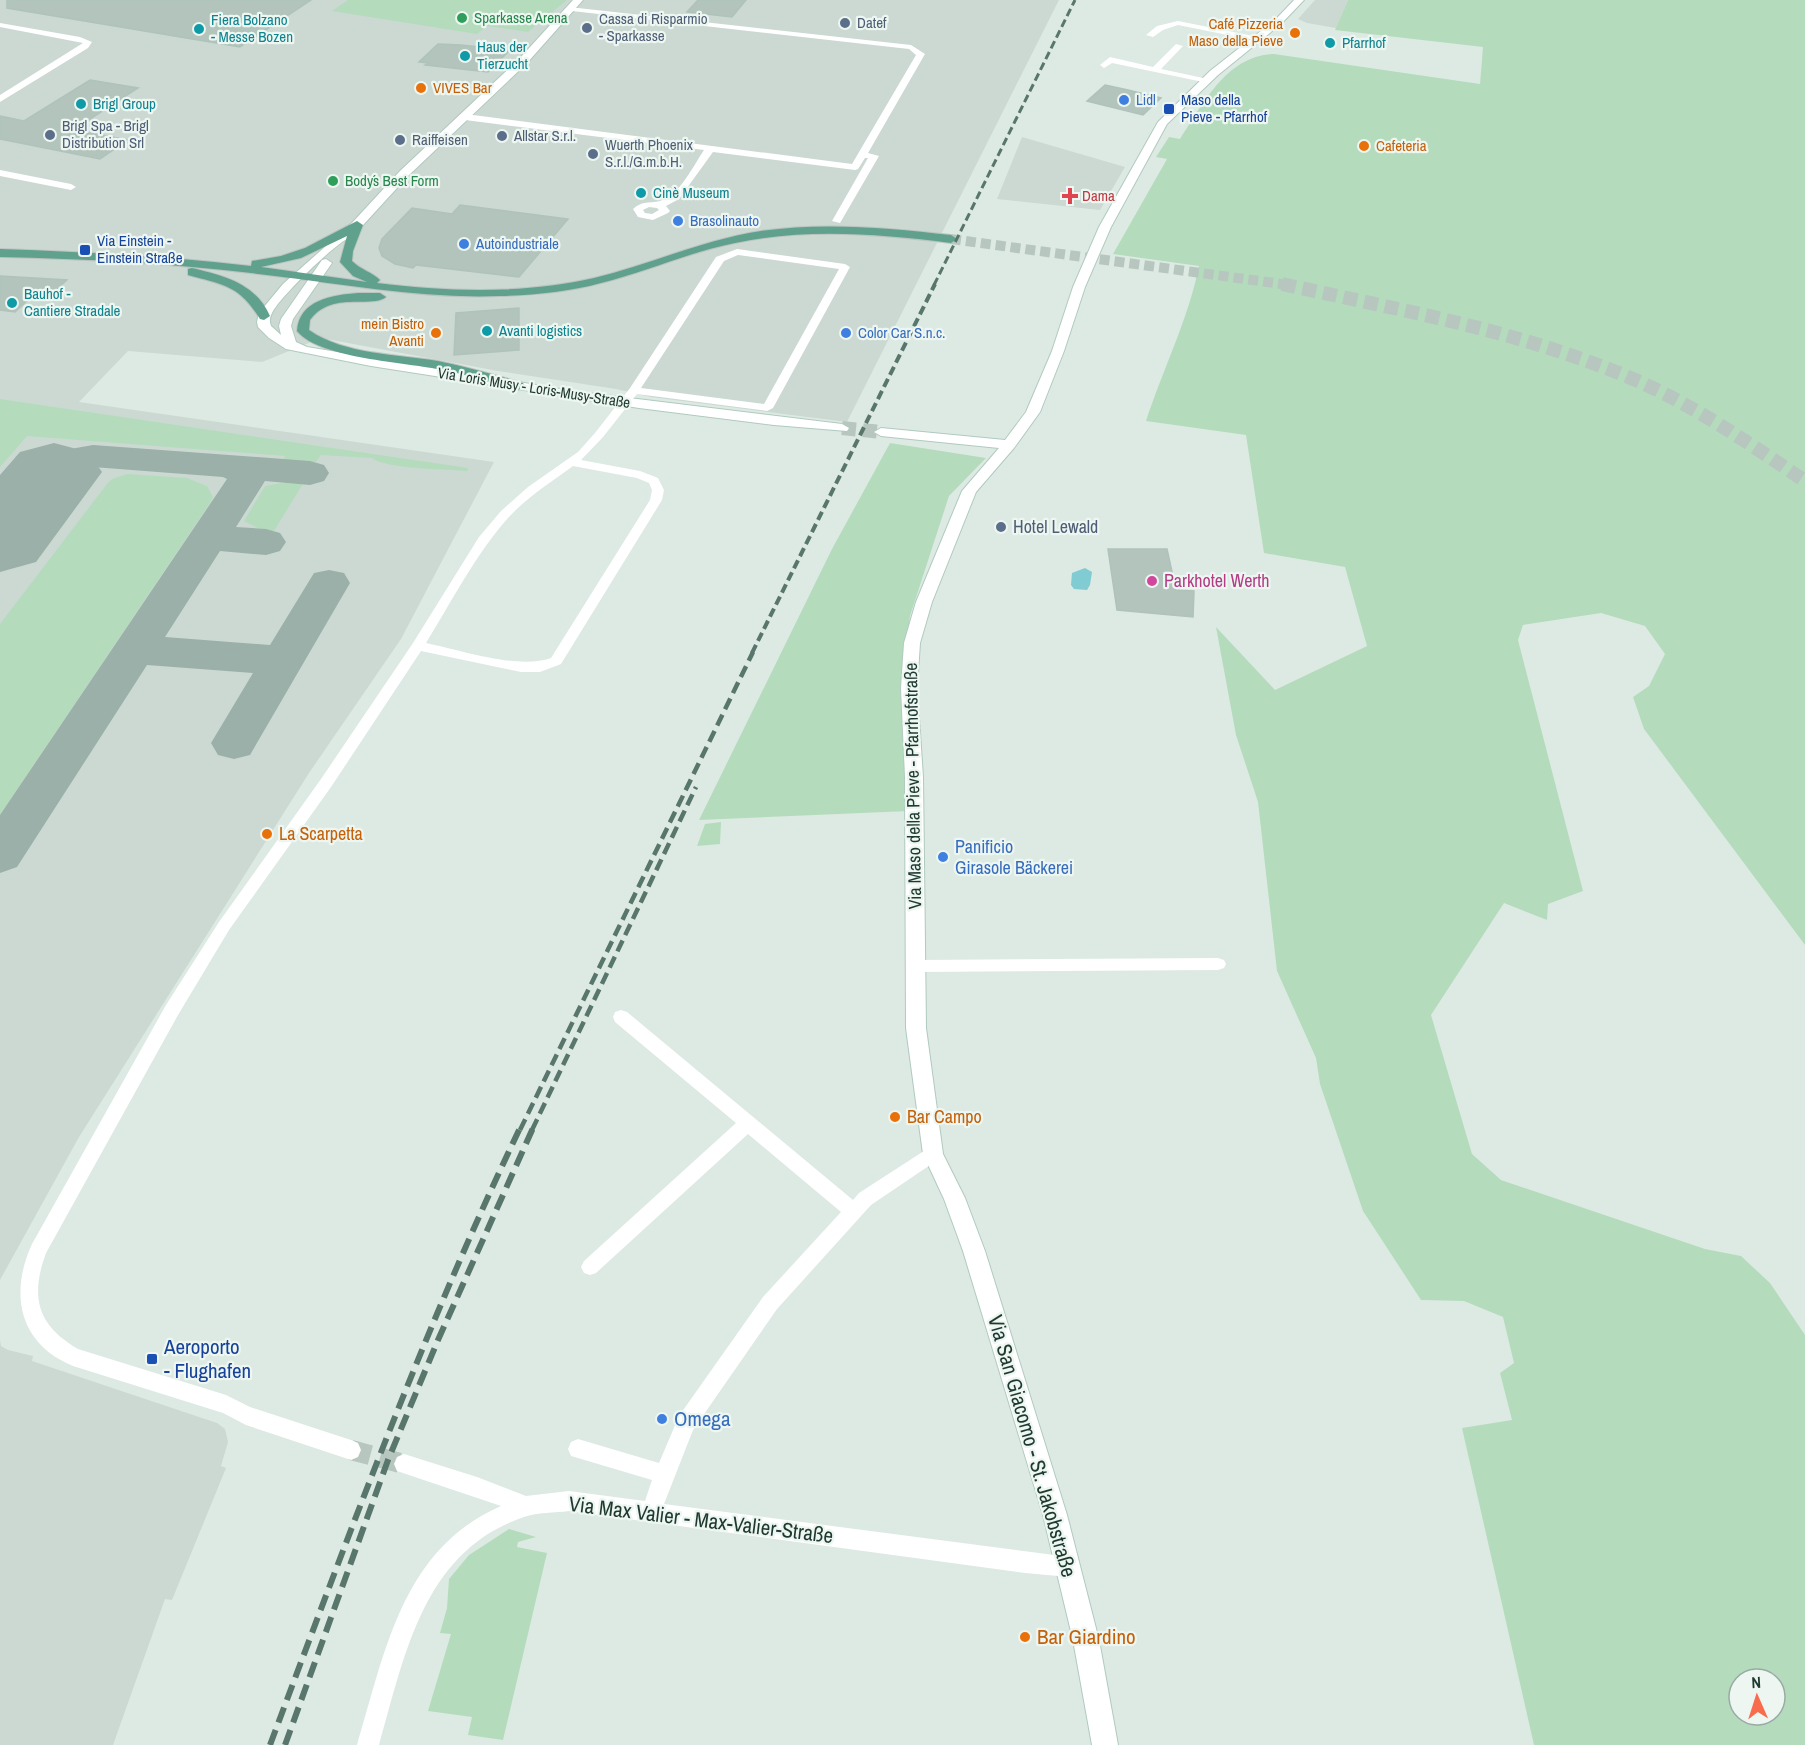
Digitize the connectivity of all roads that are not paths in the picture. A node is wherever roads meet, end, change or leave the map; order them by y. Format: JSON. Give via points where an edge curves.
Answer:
{"nodes":[{"id":1,"x":1299,"y":0,"type":"edge"},
{"id":2,"x":575,"y":4,"type":"edge"},
{"id":3,"x":0,"y":25,"type":"edge"},
{"id":4,"x":1150,"y":35,"type":"dead end"},
{"id":5,"x":1258,"y":39,"type":"junction"},
{"id":6,"x":1179,"y":46,"type":"dead end"},
{"id":7,"x":1104,"y":65,"type":"dead end"},
{"id":8,"x":1155,"y":70,"type":"junction"},
{"id":9,"x":1205,"y":81,"type":"junction"},
{"id":10,"x":0,"y":99,"type":"edge"},
{"id":11,"x":465,"y":117,"type":"junction"},
{"id":12,"x":710,"y":149,"type":"junction"},
{"id":13,"x":862,"y":155,"type":"junction"},
{"id":14,"x":0,"y":173,"type":"edge"},
{"id":15,"x":71,"y":187,"type":"dead end"},
{"id":16,"x":660,"y":205,"type":"dead end"},
{"id":17,"x":837,"y":221,"type":"dead end"},
{"id":18,"x":357,"y":225,"type":"junction"},
{"id":19,"x":951,"y":239,"type":"tunnel mouth"},
{"id":20,"x":0,"y":254,"type":"edge"},
{"id":21,"x":0,"y":263,"type":"edge"},
{"id":22,"x":215,"y":266,"type":"junction"},
{"id":23,"x":192,"y":272,"type":"junction"},
{"id":24,"x":307,"y":279,"type":"junction"},
{"id":25,"x":596,"y":281,"type":"junction"},
{"id":26,"x":288,"y":286,"type":"junction"},
{"id":27,"x":522,"y":291,"type":"junction"},
{"id":28,"x":419,"y":299,"type":"junction"},
{"id":29,"x":264,"y":316,"type":"junction"},
{"id":30,"x":291,"y":346,"type":"junction"},
{"id":31,"x":518,"y":386,"type":"junction"},
{"id":32,"x":633,"y":390,"type":"junction"},
{"id":33,"x":625,"y":402,"type":"junction"},
{"id":34,"x":842,"y":428,"type":"tunnel mouth"},
{"id":35,"x":881,"y":432,"type":"tunnel mouth"},
{"id":36,"x":1009,"y":446,"type":"junction"},
{"id":37,"x":571,"y":462,"type":"junction"},
{"id":38,"x":418,"y":646,"type":"junction"},
{"id":39,"x":1218,"y":964,"type":"dead end"},
{"id":40,"x":917,"y":966,"type":"junction"},
{"id":41,"x":621,"y":1017,"type":"dead end"},
{"id":42,"x":748,"y":1123,"type":"junction"},
{"id":43,"x":933,"y":1154,"type":"junction"},
{"id":44,"x":853,"y":1211,"type":"junction"},
{"id":45,"x":590,"y":1267,"type":"dead end"},
{"id":46,"x":578,"y":1449,"type":"dead end"},
{"id":47,"x":351,"y":1450,"type":"tunnel mouth"},
{"id":48,"x":404,"y":1464,"type":"tunnel mouth"},
{"id":49,"x":664,"y":1474,"type":"junction"},
{"id":50,"x":526,"y":1506,"type":"junction"},
{"id":51,"x":651,"y":1512,"type":"junction"},
{"id":52,"x":1069,"y":1567,"type":"junction"},
{"id":53,"x":368,"y":1745,"type":"edge"},
{"id":54,"x":1105,"y":1745,"type":"edge"}],
"edges":[{"from":1,"to":5,"type":"street","name":"Via Maso della Pieve - Pfarrhofstraße"},
{"from":2,"to":11,"type":"street"},
{"from":2,"to":13,"type":"street","via":[[911,47],[921,54]]},
{"from":3,"to":10,"type":"street","via":[[88,42]]},
{"from":4,"to":5,"type":"street","via":[[1178,23]]},
{"from":5,"to":9,"type":"street","name":"Via Maso della Pieve - Pfarrhofstraße"},
{"from":6,"to":8,"type":"street"},
{"from":7,"to":8,"type":"street","via":[[1110,60]]},
{"from":8,"to":9,"type":"street"},
{"from":9,"to":36,"type":"street","name":"Via Maso della Pieve - Pfarrhofstraße","via":[[1162,122],[1133,174],[1079,287],[1037,403]]},
{"from":11,"to":12,"type":"street"},
{"from":11,"to":18,"type":"street"},
{"from":12,"to":13,"type":"street","via":[[855,167]]},
{"from":12,"to":16,"type":"street","via":[[676,197]]},
{"from":13,"to":17,"type":"street","via":[[874,156]]},
{"from":14,"to":15,"type":"street"},
{"from":18,"to":22,"type":"main road","via":[[312,251],[280,261]]},
{"from":18,"to":24,"type":"street"},
{"from":18,"to":27,"type":"main road","via":[[346,259],[365,278],[421,287]]},
{"from":19,"to":25,"type":"main road","via":[[854,229],[771,233],[707,246]]},
{"from":20,"to":22,"type":"main road","via":[[108,257]]},
{"from":21,"to":23,"type":"main road"},
{"from":22,"to":24,"type":"main road"},
{"from":23,"to":26,"type":"main road"},
{"from":23,"to":29,"type":"main road","via":[[245,290]]},
{"from":24,"to":26,"type":"main road"},
{"from":24,"to":27,"type":"main road","via":[[437,293]]},
{"from":24,"to":28,"type":"main road"},
{"from":24,"to":30,"type":"street","via":[[285,326]]},
{"from":25,"to":27,"type":"main road"},
{"from":25,"to":28,"type":"main road","via":[[555,292],[488,299]]},
{"from":26,"to":29,"type":"street"},
{"from":28,"to":31,"type":"main road","via":[[336,299],[310,312],[304,319],[303,331],[329,345],[441,366]]},
{"from":29,"to":30,"type":"street","via":[[265,328]]},
{"from":30,"to":31,"type":"street","name":"Via Loris Musy - Loris-Musy-Straße"},
{"from":31,"to":33,"type":"street","name":"Via Loris Musy - Loris-Musy-Straße"},
{"from":32,"to":32,"type":"street","via":[[767,408],[845,267],[737,252],[720,259]]},
{"from":32,"to":33,"type":"street"},
{"from":33,"to":34,"type":"street","name":"Via Loris Musy - Loris-Musy-Straße"},
{"from":33,"to":37,"type":"street"},
{"from":35,"to":36,"type":"street"},
{"from":36,"to":40,"type":"street","name":"Via Maso della Pieve - Pfarrhofstraße","via":[[969,491],[924,602],[913,640],[909,688]]},
{"from":37,"to":38,"type":"street","via":[[532,490],[483,540]]},
{"from":37,"to":38,"type":"street","via":[[640,475],[654,481],[658,490],[656,500],[556,661],[540,667],[521,667]]},
{"from":38,"to":47,"type":"street","via":[[224,926],[172,1010],[38,1250],[28,1283],[34,1320],[58,1350]]},
{"from":39,"to":40,"type":"street"},
{"from":40,"to":43,"type":"street","name":"Via Maso della Pieve - Pfarrhofstraße","via":[[916,1029]]},
{"from":41,"to":42,"type":"street"},
{"from":42,"to":44,"type":"street"},
{"from":42,"to":45,"type":"street"},
{"from":43,"to":44,"type":"street"},
{"from":43,"to":52,"type":"street","name":"Via San Giacomo - St. Jakobstraße","via":[[974,1251]]},
{"from":44,"to":49,"type":"street","via":[[770,1303],[686,1423]]},
{"from":46,"to":49,"type":"street"},
{"from":48,"to":50,"type":"street"},
{"from":49,"to":51,"type":"street"},
{"from":50,"to":51,"type":"street","name":"Via Max Valier - Max-Valier-Straße","via":[[569,1501]]},
{"from":50,"to":53,"type":"street","name":"Via Max Valier - Max-Valier-Straße","via":[[466,1534],[438,1563],[410,1613]]},
{"from":51,"to":52,"type":"street","name":"Via Max Valier - Max-Valier-Straße"},
{"from":52,"to":54,"type":"street","name":"Via San Giacomo - St. Jakobstraße"}]}
